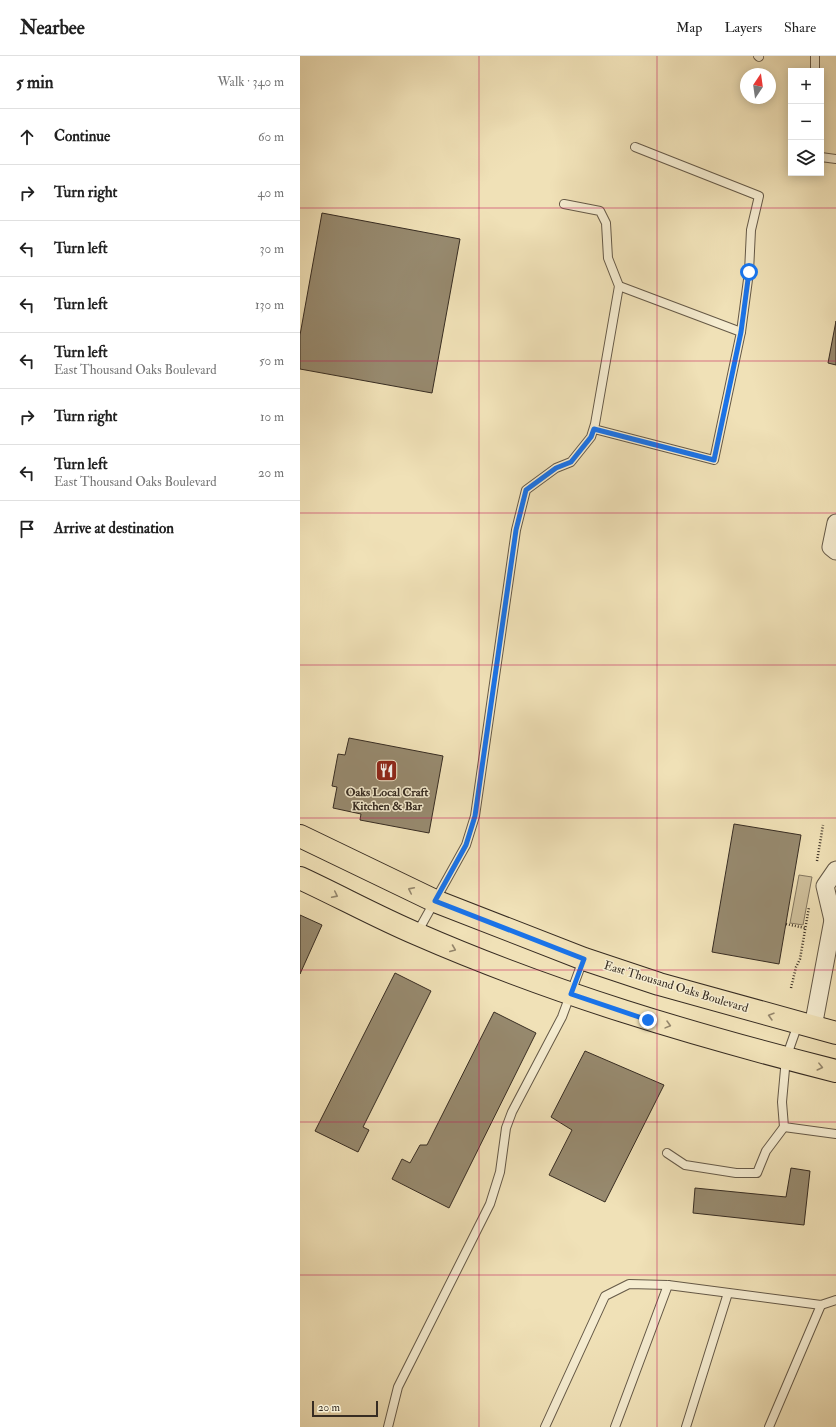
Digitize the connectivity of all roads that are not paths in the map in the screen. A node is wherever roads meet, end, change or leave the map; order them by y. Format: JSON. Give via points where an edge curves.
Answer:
{"nodes":[{"id":1,"x":815,"y":56,"type":"edge"},
{"id":2,"x":815,"y":68,"type":"edge"},
{"id":3,"x":635,"y":147,"type":"dead end"},
{"id":4,"x":824,"y":157,"type":"edge"},
{"id":5,"x":836,"y":159,"type":"edge"},
{"id":6,"x":564,"y":204,"type":"dead end"},
{"id":7,"x":619,"y":286,"type":"junction"},
{"id":8,"x":741,"y":332,"type":"junction"},
{"id":9,"x":594,"y":429,"type":"junction"},
{"id":10,"x":836,"y":522,"type":"edge"},
{"id":11,"x":836,"y":551,"type":"edge"},
{"id":12,"x":300,"y":836,"type":"edge"},
{"id":13,"x":836,"y":870,"type":"edge"},
{"id":14,"x":300,"y":878,"type":"edge"},
{"id":15,"x":435,"y":901,"type":"junction"},
{"id":16,"x":834,"y":917,"type":"edge"},
{"id":17,"x":416,"y":934,"type":"junction"},
{"id":18,"x":584,"y":959,"type":"junction"},
{"id":19,"x":571,"y":994,"type":"junction"},
{"id":20,"x":806,"y":1025,"type":"junction"},
{"id":21,"x":836,"y":1033,"type":"edge"},
{"id":22,"x":786,"y":1058,"type":"junction"},
{"id":23,"x":836,"y":1071,"type":"edge"},
{"id":24,"x":784,"y":1127,"type":"junction"},
{"id":25,"x":836,"y":1134,"type":"edge"},
{"id":26,"x":667,"y":1154,"type":"dead end"},
{"id":27,"x":668,"y":1285,"type":"junction"},
{"id":28,"x":728,"y":1293,"type":"junction"},
{"id":29,"x":836,"y":1300,"type":"edge"},
{"id":30,"x":821,"y":1305,"type":"junction"},
{"id":31,"x":388,"y":1427,"type":"edge"},
{"id":32,"x":545,"y":1427,"type":"edge"},
{"id":33,"x":615,"y":1427,"type":"edge"},
{"id":34,"x":686,"y":1427,"type":"edge"},
{"id":35,"x":769,"y":1427,"type":"edge"}],
"edges":[{"from":1,"to":2,"type":"lane"},
{"from":3,"to":8,"type":"lane","via":[[759,196],[751,230],[749,272]]},
{"from":4,"to":5,"type":"lane"},
{"from":6,"to":7,"type":"lane","via":[[600,211],[606,223],[608,258]]},
{"from":7,"to":8,"type":"lane"},
{"from":7,"to":9,"type":"lane"},
{"from":8,"to":9,"type":"lane","via":[[714,460]]},
{"from":9,"to":15,"type":"lane","via":[[591,437],[571,462],[556,468],[526,490],[516,530],[475,816],[466,845]]},
{"from":10,"to":11,"type":"street","via":[[831,547]]},
{"from":15,"to":12,"type":"main road","name":"East Thousand Oaks Boulevard","one_way":true},
{"from":13,"to":16,"type":"street","via":[[825,886]]},
{"from":14,"to":17,"type":"main road","one_way":true},
{"from":15,"to":17,"type":"lane"},
{"from":15,"to":18,"type":"main road","name":"East Thousand Oaks Boulevard"},
{"from":16,"to":20,"type":"street"},
{"from":17,"to":19,"type":"main road","one_way":true},
{"from":18,"to":19,"type":"lane"},
{"from":20,"to":18,"type":"main road","name":"East Thousand Oaks Boulevard","one_way":true,"via":[[659,984]]},
{"from":19,"to":22,"type":"main road","one_way":true,"via":[[648,1020]]},
{"from":19,"to":31,"type":"lane","via":[[562,1017],[512,1112],[506,1128],[500,1172],[490,1204],[398,1387]]},
{"from":20,"to":21,"type":"main road","name":"East Thousand Oaks Boulevard"},
{"from":20,"to":22,"type":"lane"},
{"from":22,"to":23,"type":"main road","one_way":true},
{"from":22,"to":24,"type":"lane","via":[[782,1102]]},
{"from":24,"to":25,"type":"lane"},
{"from":24,"to":26,"type":"lane","via":[[766,1151],[758,1173],[736,1173],[685,1165]]},
{"from":27,"to":28,"type":"lane"},
{"from":27,"to":32,"type":"lane","via":[[629,1284],[605,1296]]},
{"from":27,"to":33,"type":"lane"},
{"from":28,"to":30,"type":"lane"},
{"from":28,"to":34,"type":"lane"},
{"from":29,"to":30,"type":"lane"},
{"from":30,"to":35,"type":"lane"}]}
